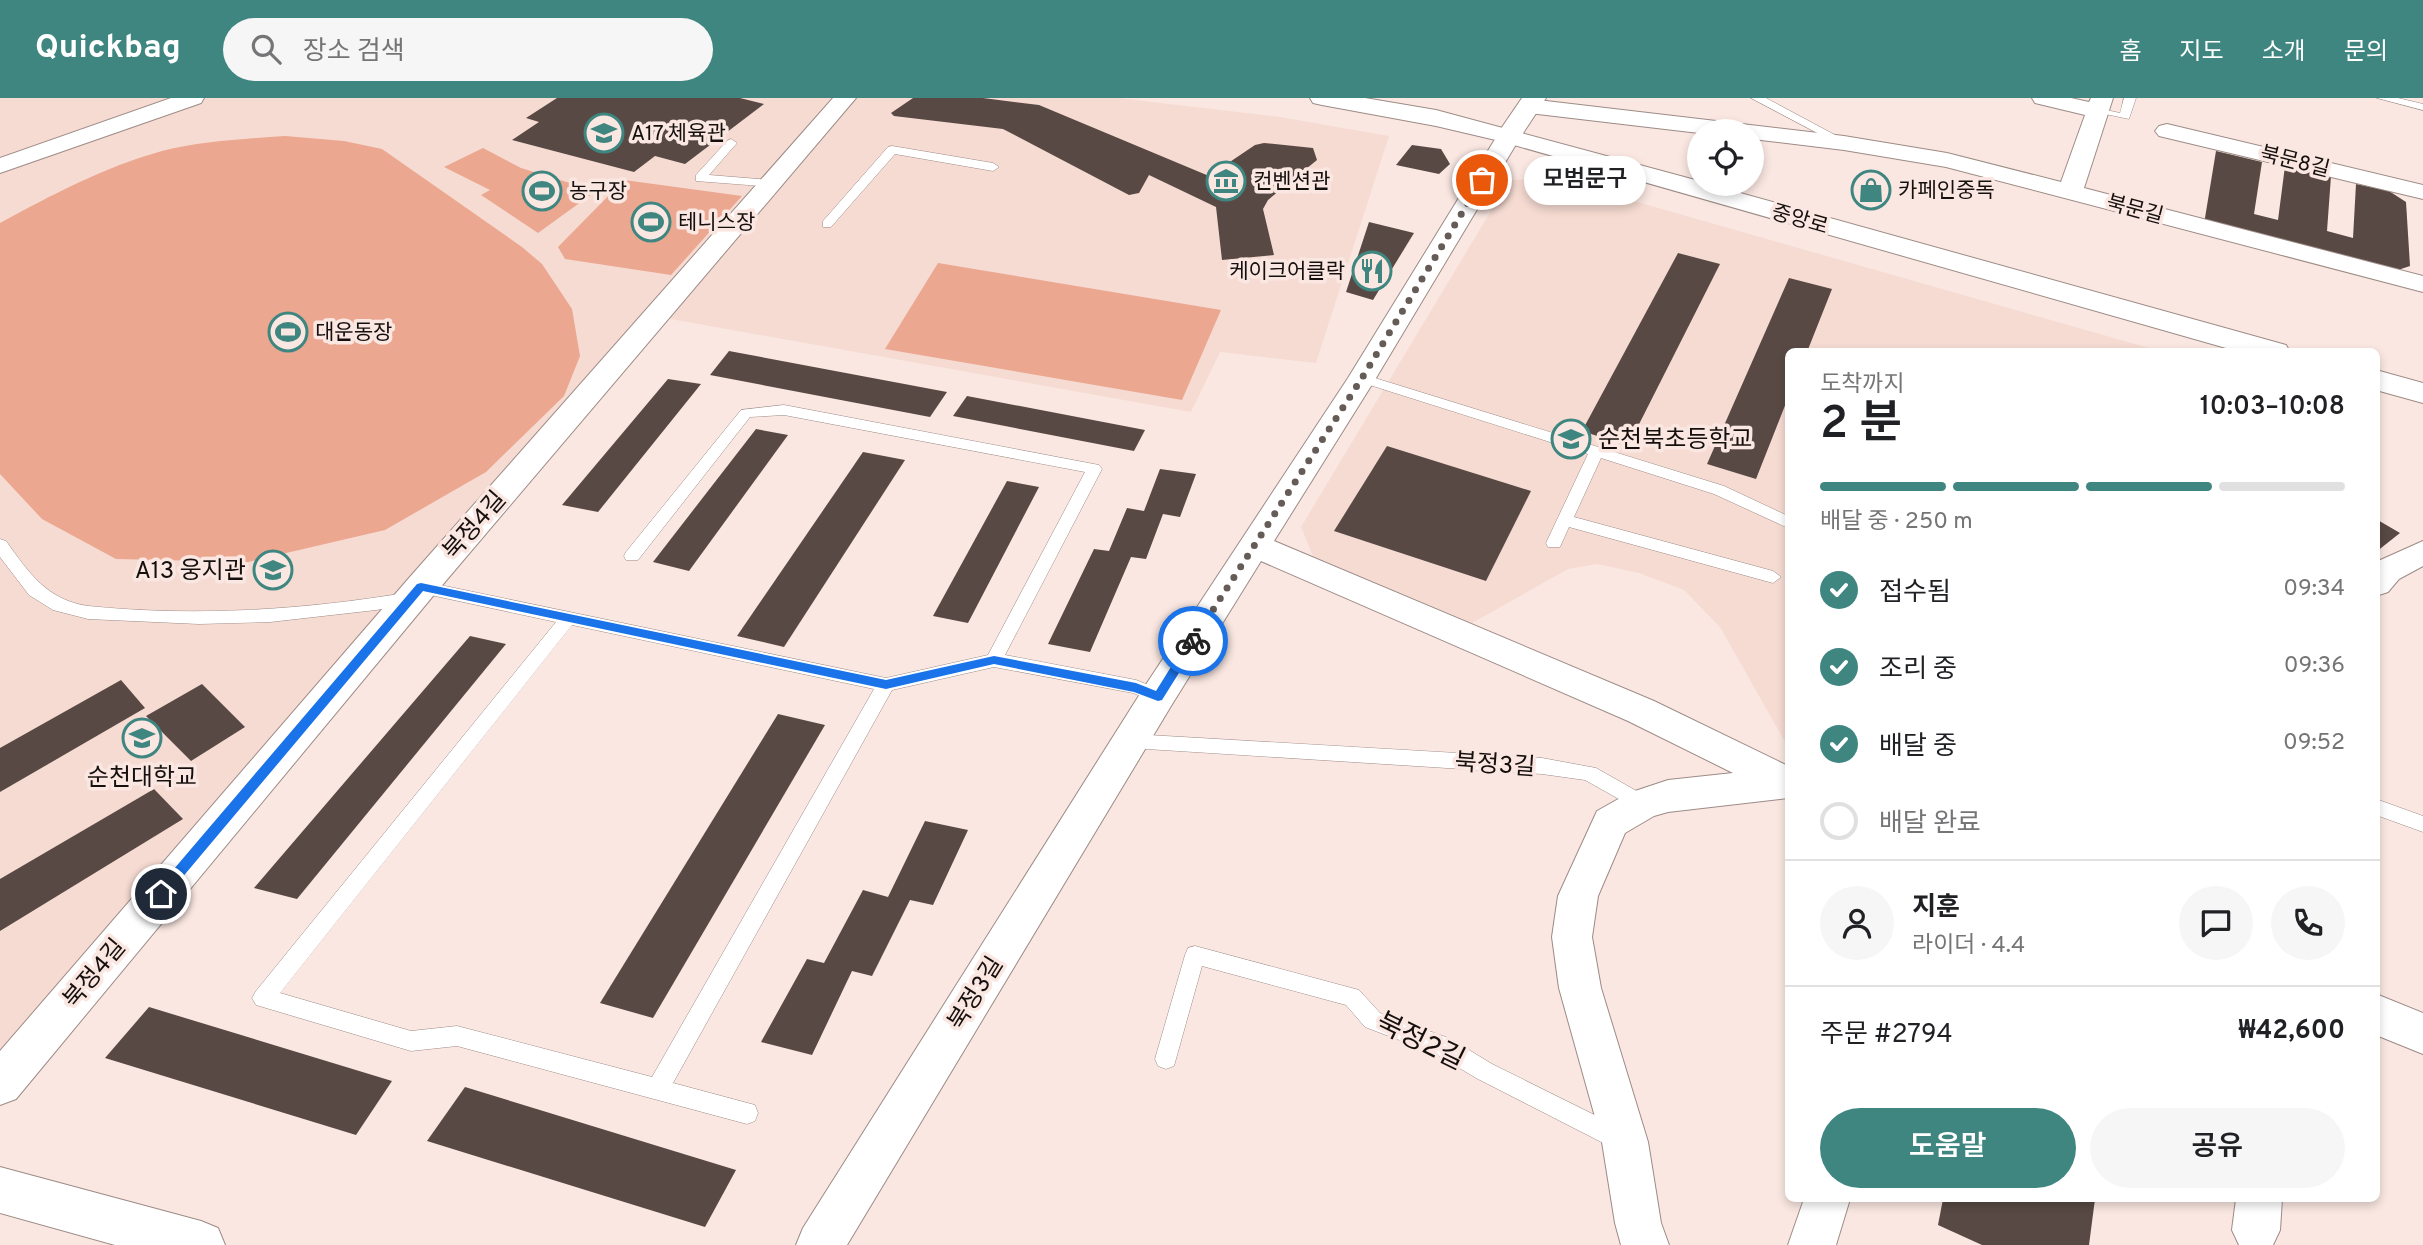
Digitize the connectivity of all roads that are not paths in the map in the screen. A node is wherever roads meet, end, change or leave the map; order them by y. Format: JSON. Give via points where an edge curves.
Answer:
{"nodes":[{"id":1,"x":193,"y":98,"type":"edge"},
{"id":2,"x":845,"y":98,"type":"edge"},
{"id":3,"x":1757,"y":98,"type":"edge"},
{"id":4,"x":2043,"y":98,"type":"edge"},
{"id":5,"x":2130,"y":98,"type":"edge"},
{"id":6,"x":2383,"y":98,"type":"edge"},
{"id":7,"x":1332,"y":99,"type":"edge"},
{"id":8,"x":1532,"y":102,"type":"edge"},
{"id":9,"x":2100,"y":104,"type":"edge"},
{"id":10,"x":2423,"y":107,"type":"edge"},
{"id":11,"x":1687,"y":124,"type":"edge"},
{"id":12,"x":2168,"y":131,"type":"dead end"},
{"id":13,"x":1764,"y":133,"type":"edge"},
{"id":14,"x":1509,"y":136,"type":"junction"},
{"id":15,"x":731,"y":143,"type":"dead end"},
{"id":16,"x":1844,"y":143,"type":"junction"},
{"id":17,"x":0,"y":166,"type":"edge"},
{"id":18,"x":993,"y":167,"type":"dead end"},
{"id":19,"x":771,"y":184,"type":"junction"},
{"id":20,"x":2070,"y":192,"type":"junction"},
{"id":21,"x":2423,"y":192,"type":"edge"},
{"id":22,"x":827,"y":225,"type":"dead end"},
{"id":23,"x":2423,"y":284,"type":"edge"},
{"id":24,"x":2261,"y":348,"type":"edge"},
{"id":25,"x":1362,"y":378,"type":"junction"},
{"id":26,"x":2380,"y":381,"type":"edge"},
{"id":27,"x":2423,"y":393,"type":"edge"},
{"id":28,"x":1596,"y":452,"type":"junction"},
{"id":29,"x":1565,"y":520,"type":"junction"},
{"id":30,"x":1785,"y":521,"type":"edge"},
{"id":31,"x":1554,"y":543,"type":"dead end"},
{"id":32,"x":0,"y":545,"type":"edge"},
{"id":33,"x":1254,"y":545,"type":"junction"},
{"id":34,"x":2423,"y":552,"type":"edge"},
{"id":35,"x":632,"y":556,"type":"dead end"},
{"id":36,"x":1773,"y":576,"type":"dead end"},
{"id":37,"x":2380,"y":579,"type":"edge"},
{"id":38,"x":416,"y":593,"type":"junction"},
{"id":39,"x":568,"y":618,"type":"junction"},
{"id":40,"x":994,"y":660,"type":"junction"},
{"id":41,"x":886,"y":685,"type":"junction"},
{"id":42,"x":1158,"y":696,"type":"junction"},
{"id":43,"x":1131,"y":741,"type":"junction"},
{"id":44,"x":1785,"y":782,"type":"edge"},
{"id":45,"x":1785,"y":783,"type":"edge"},
{"id":46,"x":1642,"y":804,"type":"junction"},
{"id":47,"x":2380,"y":808,"type":"edge"},
{"id":48,"x":2423,"y":824,"type":"edge"},
{"id":49,"x":2380,"y":1016,"type":"edge"},
{"id":50,"x":2423,"y":1034,"type":"edge"},
{"id":51,"x":1166,"y":1059,"type":"dead end"},
{"id":52,"x":0,"y":1084,"type":"edge"},
{"id":53,"x":657,"y":1089,"type":"junction"},
{"id":54,"x":747,"y":1114,"type":"dead end"},
{"id":55,"x":1625,"y":1142,"type":"junction"},
{"id":56,"x":0,"y":1190,"type":"edge"},
{"id":57,"x":1826,"y":1202,"type":"edge"},
{"id":58,"x":201,"y":1245,"type":"edge"},
{"id":59,"x":820,"y":1245,"type":"edge"},
{"id":60,"x":1646,"y":1245,"type":"edge"},
{"id":61,"x":1812,"y":1245,"type":"edge"}],
"edges":[{"from":1,"to":17,"type":"street"},
{"from":2,"to":19,"type":"street","name":"북정4길"},
{"from":3,"to":16,"type":"lane","name":"북문길"},
{"from":4,"to":9,"type":"street"},
{"from":5,"to":9,"type":"lane","via":[[2125,117]]},
{"from":6,"to":10,"type":"lane"},
{"from":7,"to":14,"type":"main road","name":"중앙로"},
{"from":8,"to":11,"type":"street"},
{"from":8,"to":14,"type":"main road"},
{"from":9,"to":20,"type":"street"},
{"from":12,"to":21,"type":"street","name":"북문8길"},
{"from":13,"to":16,"type":"street","name":"북문길"},
{"from":14,"to":24,"type":"main road","name":"중앙로"},
{"from":14,"to":25,"type":"street","name":"북정3길"},
{"from":15,"to":19,"type":"lane","via":[[700,178]]},
{"from":16,"to":20,"type":"street","name":"북문길","via":[[1936,158]]},
{"from":18,"to":22,"type":"lane","via":[[892,150]]},
{"from":19,"to":38,"type":"street","name":"북정4길"},
{"from":20,"to":23,"type":"street","name":"북문길"},
{"from":25,"to":28,"type":"lane"},
{"from":25,"to":33,"type":"street","name":"북정3길"},
{"from":26,"to":27,"type":"main road"},
{"from":28,"to":29,"type":"lane"},
{"from":28,"to":30,"type":"lane","via":[[1719,490]]},
{"from":29,"to":31,"type":"lane"},
{"from":29,"to":36,"type":"lane"},
{"from":32,"to":38,"type":"lane","via":[[35,590],[63,607],[84,611],[200,619],[291,616],[341,611]]},
{"from":33,"to":42,"type":"street","name":"북정3길"},
{"from":33,"to":44,"type":"street","via":[[1642,711]]},
{"from":34,"to":37,"type":"street"},
{"from":35,"to":40,"type":"lane","via":[[746,413],[784,410],[1094,469]]},
{"from":38,"to":39,"type":"lane"},
{"from":38,"to":52,"type":"street","name":"북정4길"},
{"from":39,"to":41,"type":"lane"},
{"from":39,"to":53,"type":"lane","via":[[263,998],[411,1041],[457,1036]]},
{"from":40,"to":41,"type":"lane"},
{"from":40,"to":42,"type":"lane","via":[[1136,687]]},
{"from":41,"to":53,"type":"lane"},
{"from":42,"to":43,"type":"street","name":"북정3길"},
{"from":43,"to":46,"type":"lane","name":"북정3길","via":[[1542,766],[1589,773]]},
{"from":43,"to":59,"type":"street","name":"북정3길"},
{"from":45,"to":46,"type":"street","via":[[1668,796]]},
{"from":46,"to":55,"type":"street","via":[[1611,822],[1578,896],[1572,937],[1580,988]]},
{"from":47,"to":48,"type":"lane"},
{"from":49,"to":50,"type":"street"},
{"from":51,"to":55,"type":"lane","name":"북정2길","via":[[1195,955],[1352,997],[1373,1020],[1443,1046]]},
{"from":53,"to":54,"type":"lane"},
{"from":55,"to":60,"type":"street"},
{"from":56,"to":58,"type":"street"},
{"from":57,"to":61,"type":"street"}]}
